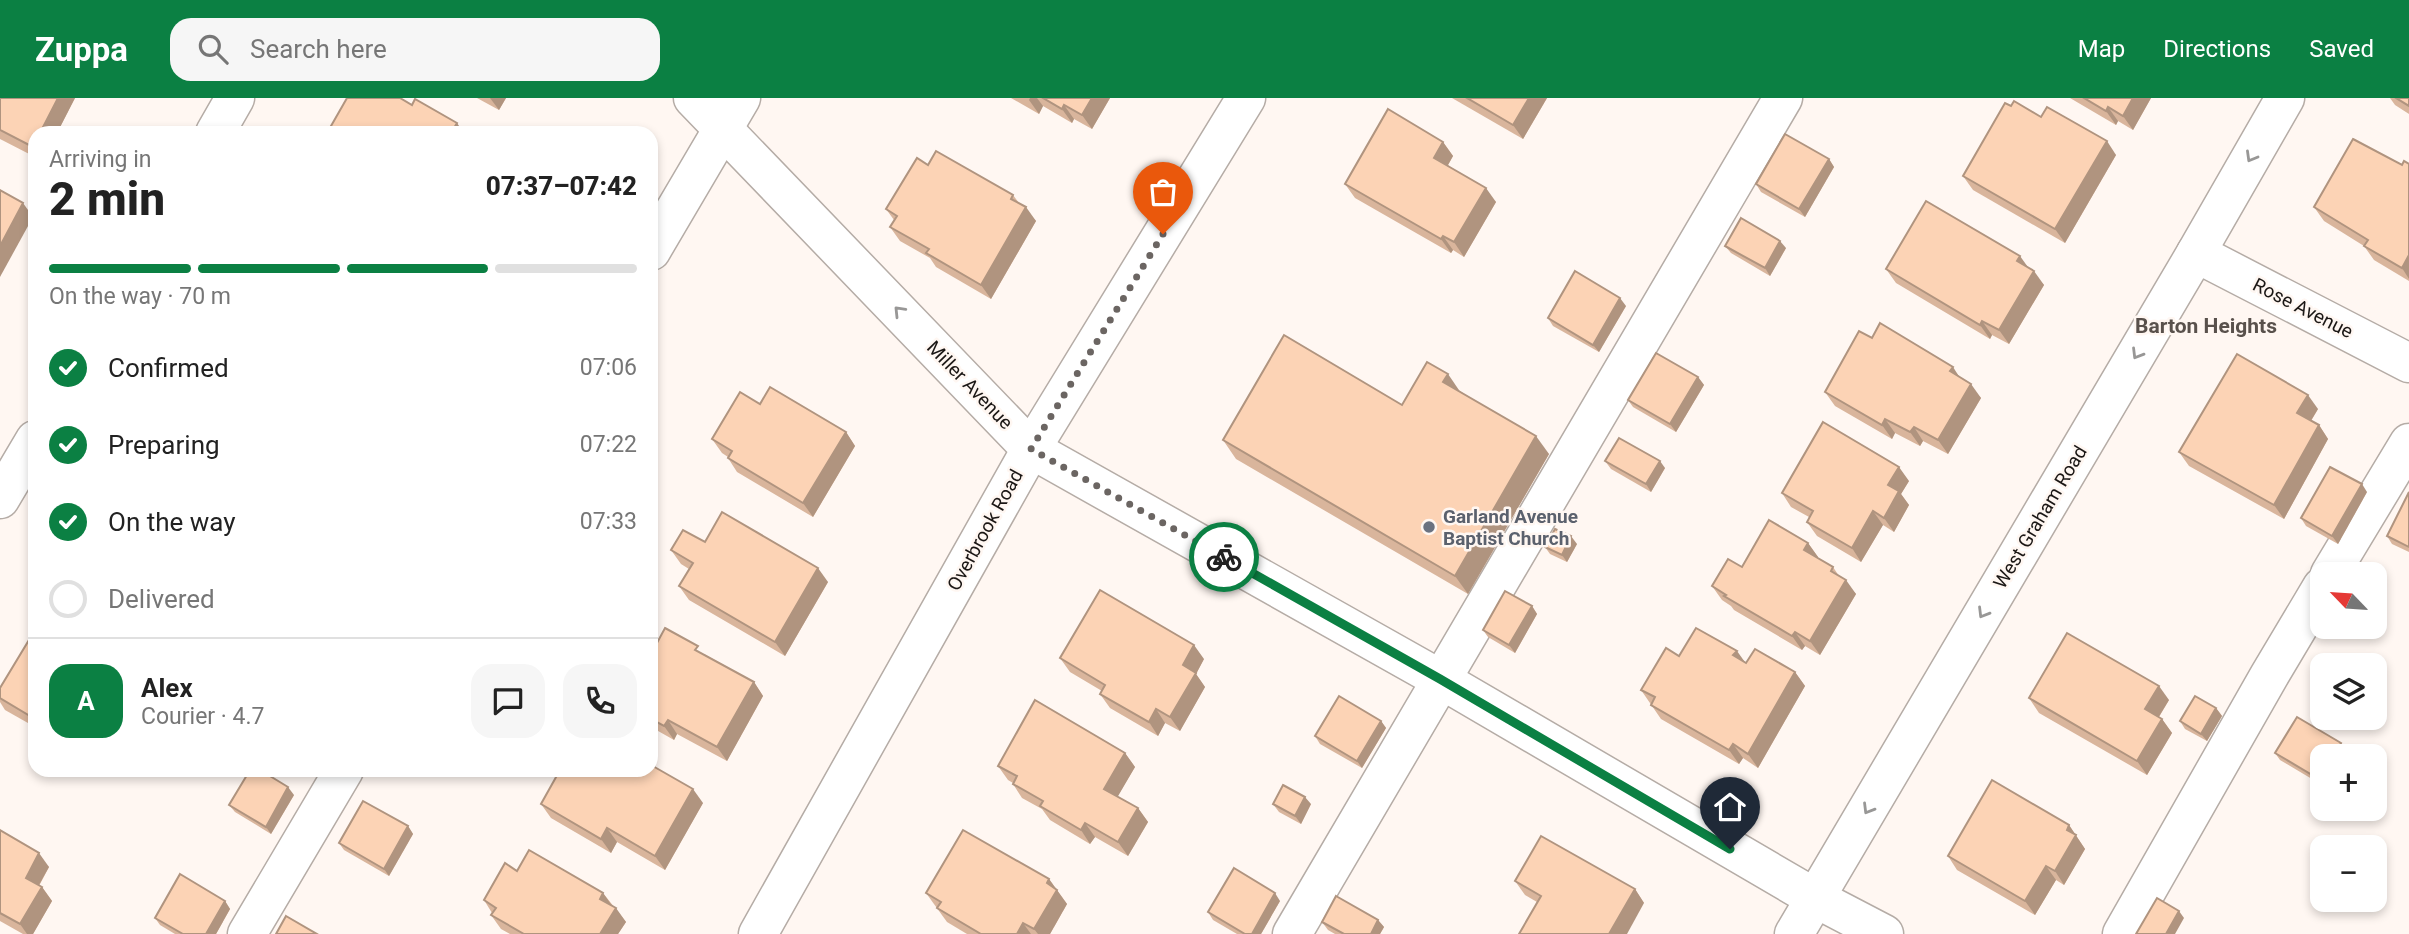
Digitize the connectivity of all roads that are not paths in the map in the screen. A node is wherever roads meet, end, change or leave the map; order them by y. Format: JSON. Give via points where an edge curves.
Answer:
{"nodes":[{"id":1,"x":236,"y":98,"type":"edge"},
{"id":2,"x":693,"y":98,"type":"edge"},
{"id":3,"x":1246,"y":98,"type":"edge"},
{"id":4,"x":1783,"y":98,"type":"edge"},
{"id":5,"x":2285,"y":98,"type":"edge"},
{"id":6,"x":732,"y":113,"type":"edge"},
{"id":7,"x":219,"y":126,"type":"edge"},
{"id":8,"x":658,"y":239,"type":"edge"},
{"id":9,"x":2196,"y":253,"type":"junction"},
{"id":10,"x":2409,"y":363,"type":"edge"},
{"id":11,"x":2409,"y":443,"type":"edge"},
{"id":12,"x":1031,"y":449,"type":"junction"},
{"id":13,"x":28,"y":452,"type":"edge"},
{"id":14,"x":0,"y":499,"type":"edge"},
{"id":15,"x":2337,"y":562,"type":"edge"},
{"id":16,"x":2310,"y":607,"type":"edge"},
{"id":17,"x":1440,"y":679,"type":"junction"},
{"id":18,"x":340,"y":777,"type":"edge"},
{"id":19,"x":1815,"y":898,"type":"junction"},
{"id":20,"x":247,"y":934,"type":"edge"},
{"id":21,"x":758,"y":934,"type":"edge"},
{"id":22,"x":1292,"y":934,"type":"edge"},
{"id":23,"x":1794,"y":934,"type":"edge"},
{"id":24,"x":1884,"y":934,"type":"edge"},
{"id":25,"x":2122,"y":934,"type":"edge"}],
"edges":[{"from":1,"to":7,"type":"street"},
{"from":2,"to":6,"type":"street","name":"Miller Avenue"},
{"from":3,"to":12,"type":"street","name":"Overbrook Road"},
{"from":4,"to":17,"type":"street"},
{"from":5,"to":9,"type":"street","name":"West Graham Road","one_way":true},
{"from":6,"to":8,"type":"street"},
{"from":12,"to":6,"type":"street","name":"Miller Avenue","one_way":true},
{"from":9,"to":10,"type":"street","name":"Rose Avenue"},
{"from":9,"to":19,"type":"street","name":"West Graham Road","one_way":true},
{"from":11,"to":15,"type":"street"},
{"from":12,"to":17,"type":"street","name":"Miller Avenue"},
{"from":12,"to":21,"type":"street","name":"Overbrook Road"},
{"from":13,"to":14,"type":"street"},
{"from":16,"to":25,"type":"street"},
{"from":17,"to":19,"type":"street","name":"Miller Avenue"},
{"from":17,"to":22,"type":"street"},
{"from":18,"to":20,"type":"street"},
{"from":19,"to":23,"type":"street","name":"West Graham Road"},
{"from":19,"to":24,"type":"street","name":"Miller Avenue"}]}
